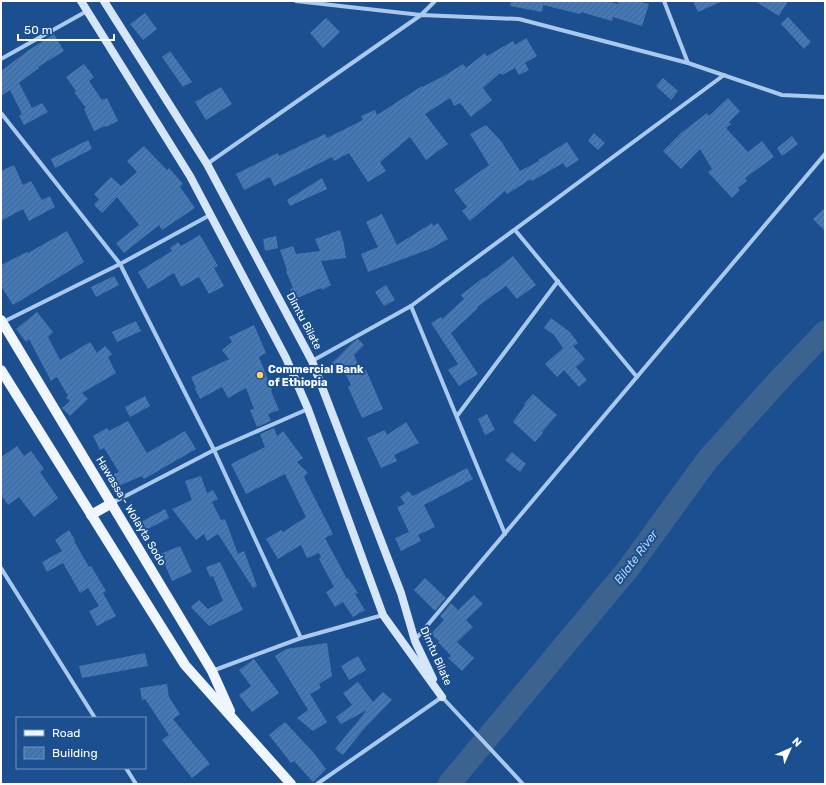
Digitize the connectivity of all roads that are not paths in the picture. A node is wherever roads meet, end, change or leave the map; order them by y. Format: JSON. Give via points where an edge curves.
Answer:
{"nodes":[{"id":1,"x":81,"y":1,"type":"edge"},
{"id":2,"x":104,"y":1,"type":"edge"},
{"id":3,"x":296,"y":1,"type":"edge"},
{"id":4,"x":435,"y":1,"type":"edge"},
{"id":5,"x":664,"y":1,"type":"edge"},
{"id":6,"x":87,"y":11,"type":"junction"},
{"id":7,"x":421,"y":15,"type":"junction"},
{"id":8,"x":1,"y":59,"type":"edge"},
{"id":9,"x":688,"y":63,"type":"junction"},
{"id":10,"x":724,"y":75,"type":"junction"},
{"id":11,"x":825,"y":97,"type":"edge"},
{"id":12,"x":1,"y":113,"type":"edge"},
{"id":13,"x":825,"y":154,"type":"edge"},
{"id":14,"x":207,"y":164,"type":"junction"},
{"id":15,"x":211,"y":215,"type":"junction"},
{"id":16,"x":515,"y":230,"type":"junction"},
{"id":17,"x":120,"y":264,"type":"junction"},
{"id":18,"x":558,"y":281,"type":"junction"},
{"id":19,"x":411,"y":306,"type":"junction"},
{"id":20,"x":2,"y":322,"type":"edge"},
{"id":21,"x":312,"y":361,"type":"junction"},
{"id":22,"x":1,"y":370,"type":"edge"},
{"id":23,"x":637,"y":376,"type":"junction"},
{"id":24,"x":308,"y":409,"type":"junction"},
{"id":25,"x":456,"y":416,"type":"junction"},
{"id":26,"x":214,"y":450,"type":"junction"},
{"id":27,"x":112,"y":503,"type":"junction"},
{"id":28,"x":91,"y":515,"type":"junction"},
{"id":29,"x":505,"y":534,"type":"junction"},
{"id":30,"x":1,"y":568,"type":"edge"},
{"id":31,"x":382,"y":616,"type":"junction"},
{"id":32,"x":301,"y":638,"type":"junction"},
{"id":33,"x":415,"y":641,"type":"junction"},
{"id":34,"x":212,"y":671,"type":"junction"},
{"id":35,"x":442,"y":698,"type":"junction"},
{"id":36,"x":94,"y":717,"type":"edge"},
{"id":37,"x":233,"y":719,"type":"junction"},
{"id":38,"x":127,"y":769,"type":"edge"},
{"id":39,"x":136,"y":784,"type":"edge"},
{"id":40,"x":291,"y":784,"type":"edge"},
{"id":41,"x":316,"y":784,"type":"edge"},
{"id":42,"x":523,"y":784,"type":"edge"}],
"edges":[{"from":1,"to":6,"type":"main road"},
{"from":2,"to":14,"type":"main road","name":"Dimtu Bilate"},
{"from":3,"to":7,"type":"street"},
{"from":4,"to":7,"type":"street"},
{"from":5,"to":9,"type":"street"},
{"from":6,"to":8,"type":"street"},
{"from":6,"to":15,"type":"main road","via":[[190,176]]},
{"from":7,"to":9,"type":"street","via":[[519,19]]},
{"from":7,"to":14,"type":"street"},
{"from":9,"to":10,"type":"street"},
{"from":10,"to":11,"type":"street","via":[[782,95]]},
{"from":10,"to":16,"type":"street"},
{"from":12,"to":17,"type":"street"},
{"from":13,"to":23,"type":"street"},
{"from":14,"to":21,"type":"main road","name":"Dimtu Bilate"},
{"from":15,"to":17,"type":"street"},
{"from":15,"to":24,"type":"main road","via":[[286,358]]},
{"from":16,"to":18,"type":"street"},
{"from":16,"to":19,"type":"street"},
{"from":17,"to":20,"type":"street"},
{"from":17,"to":26,"type":"street"},
{"from":18,"to":23,"type":"street"},
{"from":18,"to":25,"type":"street"},
{"from":19,"to":21,"type":"street"},
{"from":19,"to":25,"type":"street"},
{"from":20,"to":27,"type":"main road","name":"Hawassa - Wolayta Sodo"},
{"from":21,"to":33,"type":"main road","name":"Dimtu Bilate","via":[[401,593]]},
{"from":22,"to":28,"type":"main road","name":"Hawassa - Wolayta Sodo"},
{"from":23,"to":29,"type":"street"},
{"from":24,"to":26,"type":"street"},
{"from":24,"to":31,"type":"main road"},
{"from":25,"to":29,"type":"street"},
{"from":26,"to":27,"type":"street"},
{"from":26,"to":32,"type":"street"},
{"from":27,"to":28,"type":"main road"},
{"from":27,"to":34,"type":"main road","name":"Hawassa - Wolayta Sodo"},
{"from":28,"to":37,"type":"main road","name":"Hawassa - Wolayta Sodo","via":[[185,665]]},
{"from":29,"to":33,"type":"street"},
{"from":30,"to":36,"type":"street"},
{"from":31,"to":32,"type":"street"},
{"from":31,"to":35,"type":"main road"},
{"from":32,"to":34,"type":"street"},
{"from":33,"to":35,"type":"main road","name":"Dimtu Bilate"},
{"from":34,"to":37,"type":"main road","name":"Hawassa - Wolayta Sodo"},
{"from":35,"to":41,"type":"street"},
{"from":35,"to":42,"type":"street"},
{"from":37,"to":40,"type":"main road","name":"Hawassa - Wolayta Sodo"},
{"from":38,"to":39,"type":"street"}]}
